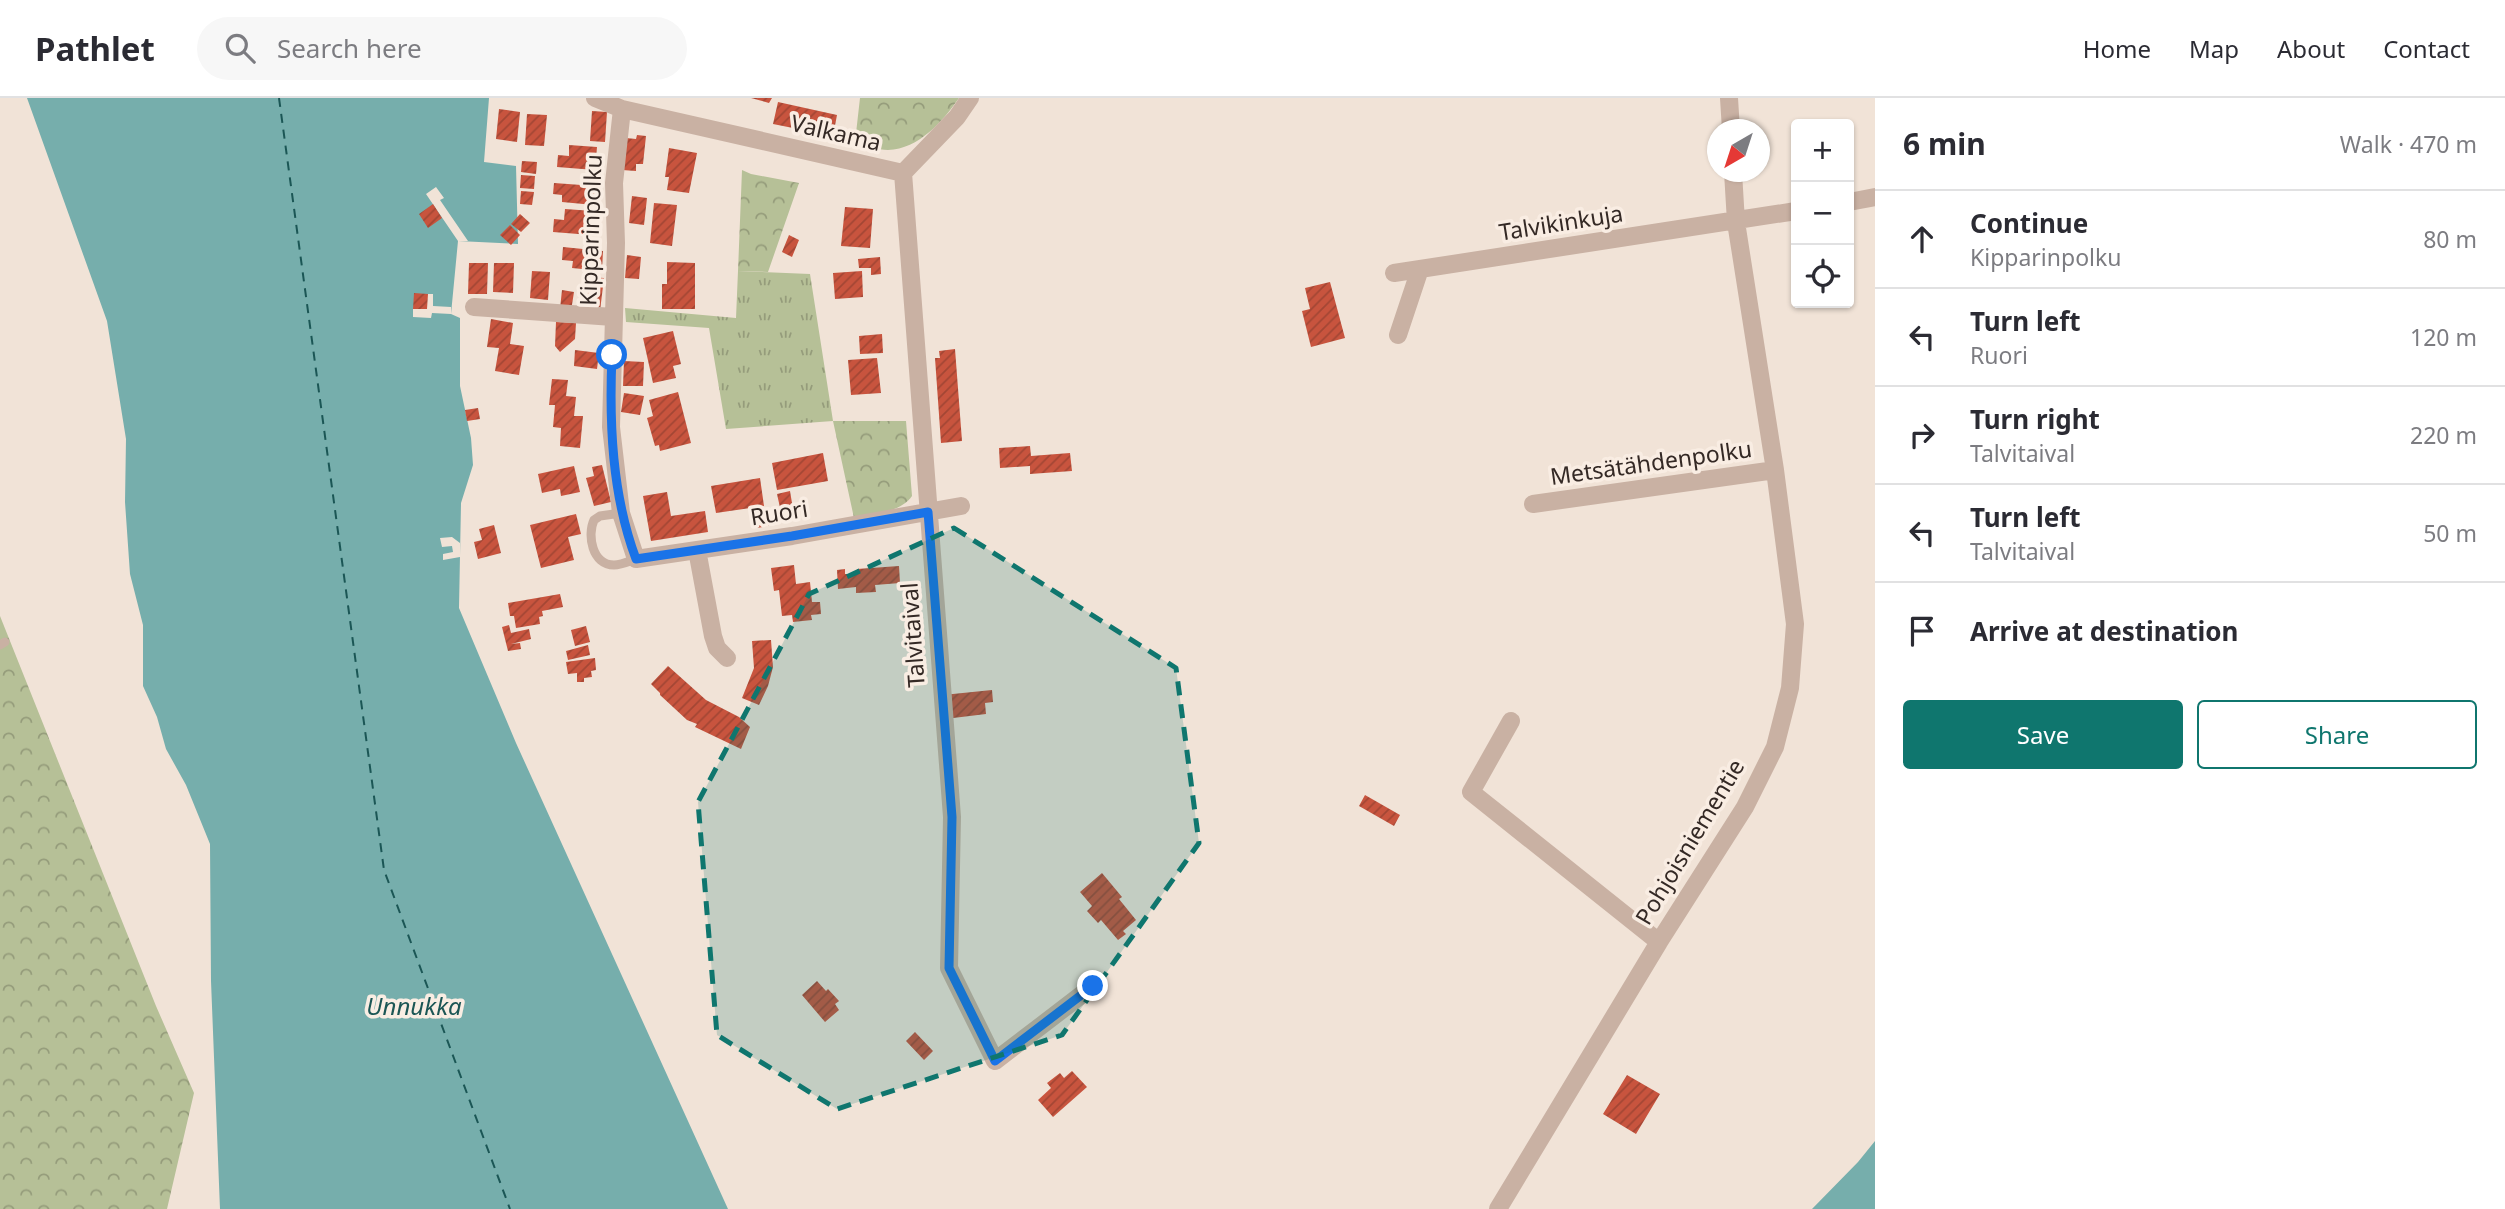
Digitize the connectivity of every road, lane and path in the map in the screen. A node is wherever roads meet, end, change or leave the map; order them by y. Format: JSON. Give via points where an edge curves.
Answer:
{"nodes":[{"id":1,"x":595,"y":98,"type":"edge"},
{"id":2,"x":970,"y":98,"type":"edge"},
{"id":3,"x":1729,"y":98,"type":"edge"},
{"id":4,"x":622,"y":109,"type":"junction"},
{"id":5,"x":1730,"y":119,"type":"edge"},
{"id":6,"x":903,"y":173,"type":"junction"},
{"id":7,"x":1733,"y":182,"type":"edge"},
{"id":8,"x":1875,"y":197,"type":"edge"},
{"id":9,"x":1854,"y":201,"type":"edge"},
{"id":10,"x":1791,"y":212,"type":"edge"},
{"id":11,"x":1735,"y":222,"type":"junction"},
{"id":12,"x":1420,"y":269,"type":"junction"},
{"id":13,"x":1394,"y":273,"type":"dead end"},
{"id":14,"x":474,"y":307,"type":"dead end"},
{"id":15,"x":613,"y":317,"type":"junction"},
{"id":16,"x":1398,"y":335,"type":"dead end"},
{"id":17,"x":1775,"y":470,"type":"junction"},
{"id":18,"x":1533,"y":504,"type":"dead end"},
{"id":19,"x":961,"y":506,"type":"dead end"},
{"id":20,"x":928,"y":512,"type":"junction"},
{"id":21,"x":621,"y":513,"type":"junction"},
{"id":22,"x":697,"y":551,"type":"junction"},
{"id":23,"x":636,"y":559,"type":"junction"},
{"id":24,"x":727,"y":658,"type":"dead end"},
{"id":25,"x":1510,"y":721,"type":"dead end"},
{"id":26,"x":1659,"y":942,"type":"junction"},
{"id":27,"x":1093,"y":986,"type":"dead end"},
{"id":28,"x":1498,"y":1209,"type":"edge"}],
"edges":[{"from":1,"to":4,"type":"street","name":"Valkama"},
{"from":2,"to":6,"type":"street"},
{"from":3,"to":5,"type":"street"},
{"from":4,"to":6,"type":"street","name":"Valkama"},
{"from":4,"to":15,"type":"street","name":"Kipparinpolku","via":[[614,183]]},
{"from":6,"to":20,"type":"street","name":"Talvitaival"},
{"from":7,"to":11,"type":"street","name":"Pohjoisniementie"},
{"from":8,"to":9,"type":"street"},
{"from":10,"to":11,"type":"street","name":"Talvikinkuja"},
{"from":11,"to":12,"type":"street","name":"Talvikinkuja"},
{"from":11,"to":17,"type":"street","name":"Pohjoisniementie"},
{"from":12,"to":13,"type":"street","name":"Talvikinkuja"},
{"from":12,"to":16,"type":"street"},
{"from":14,"to":15,"type":"street"},
{"from":15,"to":21,"type":"street","name":"Kipparinpolku","via":[[611,427]]},
{"from":17,"to":18,"type":"street","name":"Metsätähdenpolku"},
{"from":17,"to":26,"type":"street","name":"Pohjoisniementie","via":[[1795,624],[1790,688],[1775,747],[1745,807]]},
{"from":19,"to":20,"type":"street","name":"Ruori"},
{"from":20,"to":22,"type":"street","name":"Ruori"},
{"from":20,"to":27,"type":"street","name":"Talvitaival","via":[[952,817],[949,968],[995,1061]]},
{"from":21,"to":23,"type":"street","name":"Kipparinpolku"},
{"from":21,"to":23,"type":"lane","via":[[593,520],[593,548],[604,562],[614,565]]},
{"from":22,"to":23,"type":"street","name":"Ruori"},
{"from":22,"to":24,"type":"street","via":[[713,636]]},
{"from":25,"to":26,"type":"street","via":[[1471,792]]},
{"from":26,"to":28,"type":"street","name":"Pohjoisniementie"}]}
